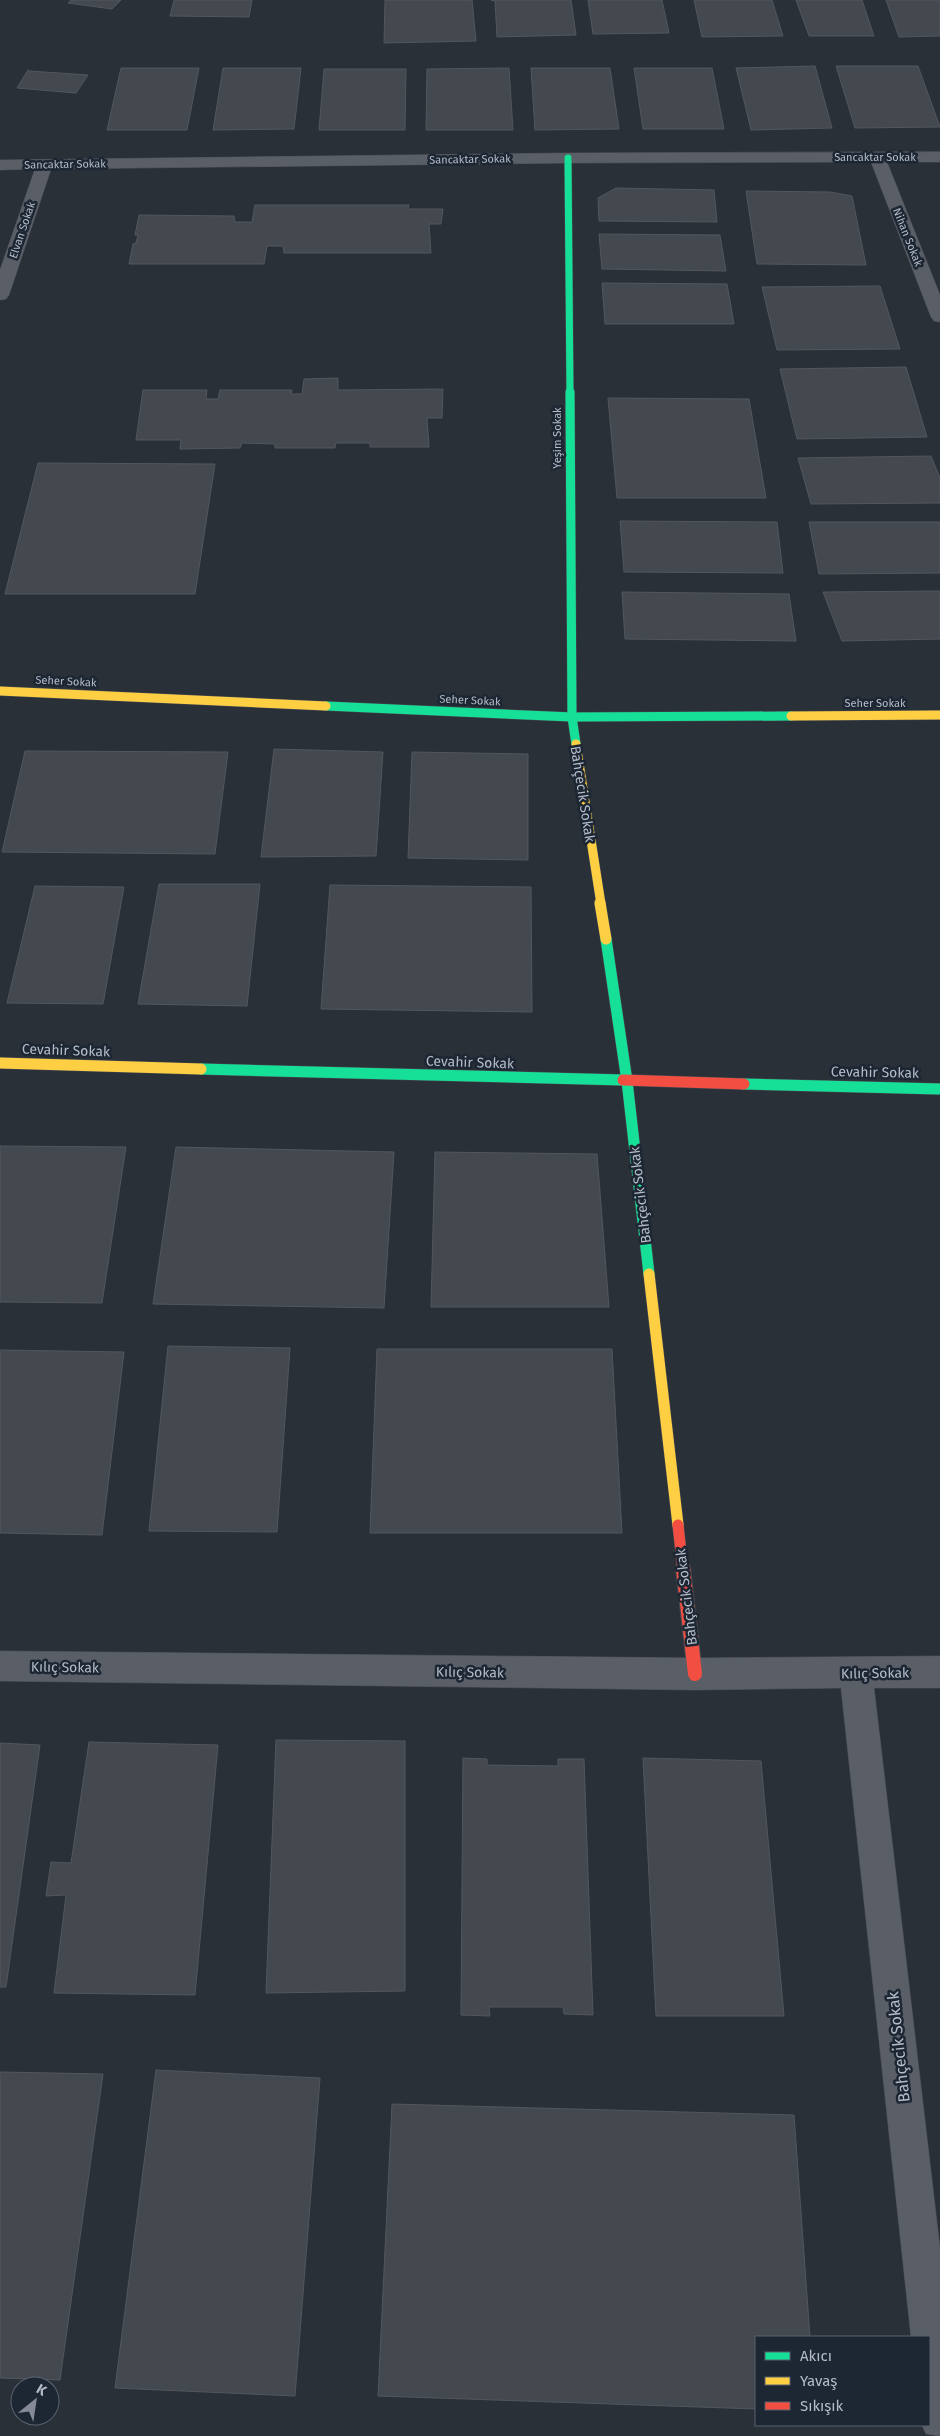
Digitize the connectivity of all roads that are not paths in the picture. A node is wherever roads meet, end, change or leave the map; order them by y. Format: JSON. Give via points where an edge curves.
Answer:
{"nodes":[{"id":1,"x":877,"y":157,"type":"junction"},
{"id":2,"x":940,"y":157,"type":"edge"},
{"id":3,"x":568,"y":158,"type":"junction"},
{"id":4,"x":45,"y":164,"type":"junction"},
{"id":5,"x":0,"y":165,"type":"edge"},
{"id":6,"x":0,"y":295,"type":"edge"},
{"id":7,"x":940,"y":317,"type":"edge"},
{"id":8,"x":0,"y":691,"type":"edge"},
{"id":9,"x":940,"y":715,"type":"edge"},
{"id":10,"x":572,"y":717,"type":"junction"},
{"id":11,"x":0,"y":1064,"type":"edge"},
{"id":12,"x":627,"y":1081,"type":"junction"},
{"id":13,"x":940,"y":1089,"type":"edge"},
{"id":14,"x":0,"y":1666,"type":"edge"},
{"id":15,"x":940,"y":1672,"type":"edge"},
{"id":16,"x":856,"y":1673,"type":"junction"},
{"id":17,"x":695,"y":1674,"type":"junction"},
{"id":18,"x":940,"y":2420,"type":"edge"}],
"edges":[{"from":1,"to":2,"type":"street","name":"Sancaktar Sokak"},
{"from":1,"to":3,"type":"street","name":"Sancaktar Sokak"},
{"from":1,"to":7,"type":"street","name":"Nihan Sokak"},
{"from":3,"to":4,"type":"street","name":"Sancaktar Sokak"},
{"from":3,"to":10,"type":"street","name":"Yeşim Sokak"},
{"from":4,"to":5,"type":"street","name":"Sancaktar Sokak"},
{"from":4,"to":6,"type":"street","name":"Elvan Sokak"},
{"from":8,"to":10,"type":"street","name":"Seher Sokak"},
{"from":9,"to":10,"type":"street","name":"Seher Sokak"},
{"from":10,"to":12,"type":"street","name":"Bahçecik Sokak"},
{"from":11,"to":12,"type":"street","name":"Cevahir Sokak"},
{"from":12,"to":13,"type":"street","name":"Cevahir Sokak"},
{"from":12,"to":17,"type":"street","name":"Bahçecik Sokak"},
{"from":14,"to":17,"type":"street","name":"Kılıç Sokak"},
{"from":15,"to":16,"type":"street","name":"Kılıç Sokak"},
{"from":16,"to":17,"type":"street","name":"Kılıç Sokak"},
{"from":16,"to":18,"type":"street","name":"Bahçecik Sokak"}]}
